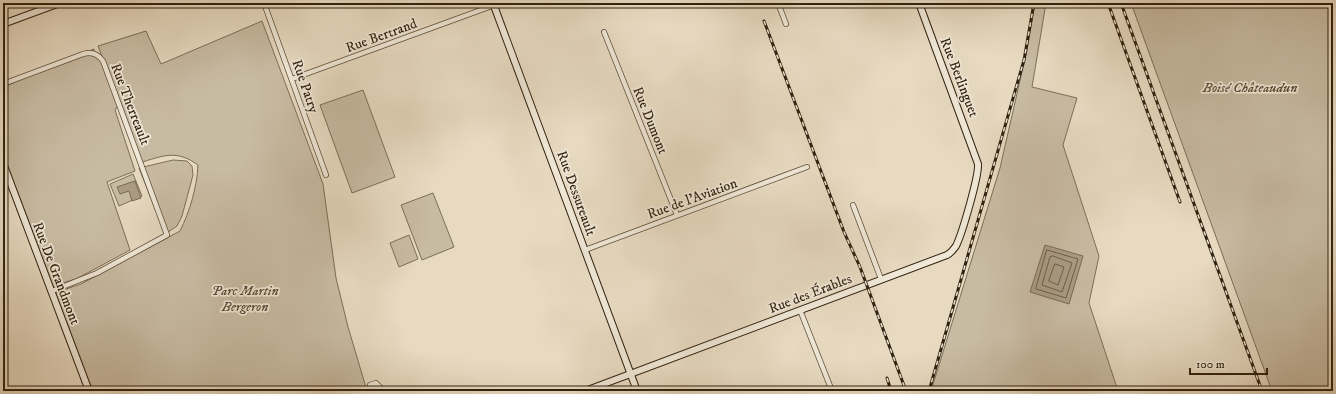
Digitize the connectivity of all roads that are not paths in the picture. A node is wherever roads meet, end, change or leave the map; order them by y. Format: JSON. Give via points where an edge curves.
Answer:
{"nodes":[{"id":1,"x":60,"y":3,"type":"edge"},
{"id":2,"x":264,"y":3,"type":"edge"},
{"id":3,"x":778,"y":3,"type":"edge"},
{"id":4,"x":919,"y":3,"type":"edge"},
{"id":5,"x":496,"y":4,"type":"edge"},
{"id":6,"x":3,"y":24,"type":"edge"},
{"id":7,"x":786,"y":24,"type":"dead end"},
{"id":8,"x":604,"y":32,"type":"dead end"},
{"id":9,"x":292,"y":79,"type":"junction"},
{"id":10,"x":3,"y":84,"type":"edge"},
{"id":11,"x":977,"y":159,"type":"joint"},
{"id":12,"x":3,"y":163,"type":"edge"},
{"id":13,"x":807,"y":167,"type":"dead end"},
{"id":14,"x":326,"y":176,"type":"dead end"},
{"id":15,"x":853,"y":205,"type":"dead end"},
{"id":16,"x":677,"y":215,"type":"junction"},
{"id":17,"x":585,"y":250,"type":"junction"},
{"id":18,"x":881,"y":279,"type":"junction"},
{"id":19,"x":52,"y":291,"type":"junction"},
{"id":20,"x":800,"y":310,"type":"junction"},
{"id":21,"x":631,"y":374,"type":"junction"},
{"id":22,"x":89,"y":391,"type":"edge"},
{"id":23,"x":369,"y":391,"type":"edge"},
{"id":24,"x":381,"y":391,"type":"edge"},
{"id":25,"x":585,"y":391,"type":"edge"},
{"id":26,"x":638,"y":391,"type":"edge"},
{"id":27,"x":832,"y":391,"type":"edge"}],
"edges":[{"from":1,"to":6,"type":"street"},
{"from":2,"to":9,"type":"street","name":"Rue Patry"},
{"from":3,"to":7,"type":"street"},
{"from":4,"to":11,"type":"street","name":"Rue Berlinguet"},
{"from":5,"to":9,"type":"street","name":"Rue Bertrand"},
{"from":5,"to":17,"type":"street","name":"Rue Dessureault"},
{"from":8,"to":16,"type":"street","name":"Rue Dumont"},
{"from":9,"to":14,"type":"street","name":"Rue Patry"},
{"from":10,"to":19,"type":"street","name":"Rue Therreault","via":[[83,54],[92,53],[99,56],[167,235],[97,273]]},
{"from":11,"to":18,"type":"street","name":"Rue des Érables","via":[[977,175],[960,236],[952,252]]},
{"from":12,"to":19,"type":"street","name":"Rue De Grandmont"},
{"from":13,"to":16,"type":"street","name":"Rue de l'Aviation"},
{"from":15,"to":18,"type":"street"},
{"from":16,"to":17,"type":"street","name":"Rue de l'Aviation"},
{"from":17,"to":21,"type":"street","name":"Rue Dessureault"},
{"from":18,"to":20,"type":"street","name":"Rue des Érables"},
{"from":19,"to":22,"type":"street","name":"Rue De Grandmont"},
{"from":20,"to":21,"type":"street","name":"Rue des Érables"},
{"from":20,"to":27,"type":"street"},
{"from":21,"to":25,"type":"street","name":"Rue des Érables"},
{"from":21,"to":26,"type":"street","name":"Rue Dessureault"},
{"from":23,"to":24,"type":"street","via":[[370,385],[376,383]]}]}
